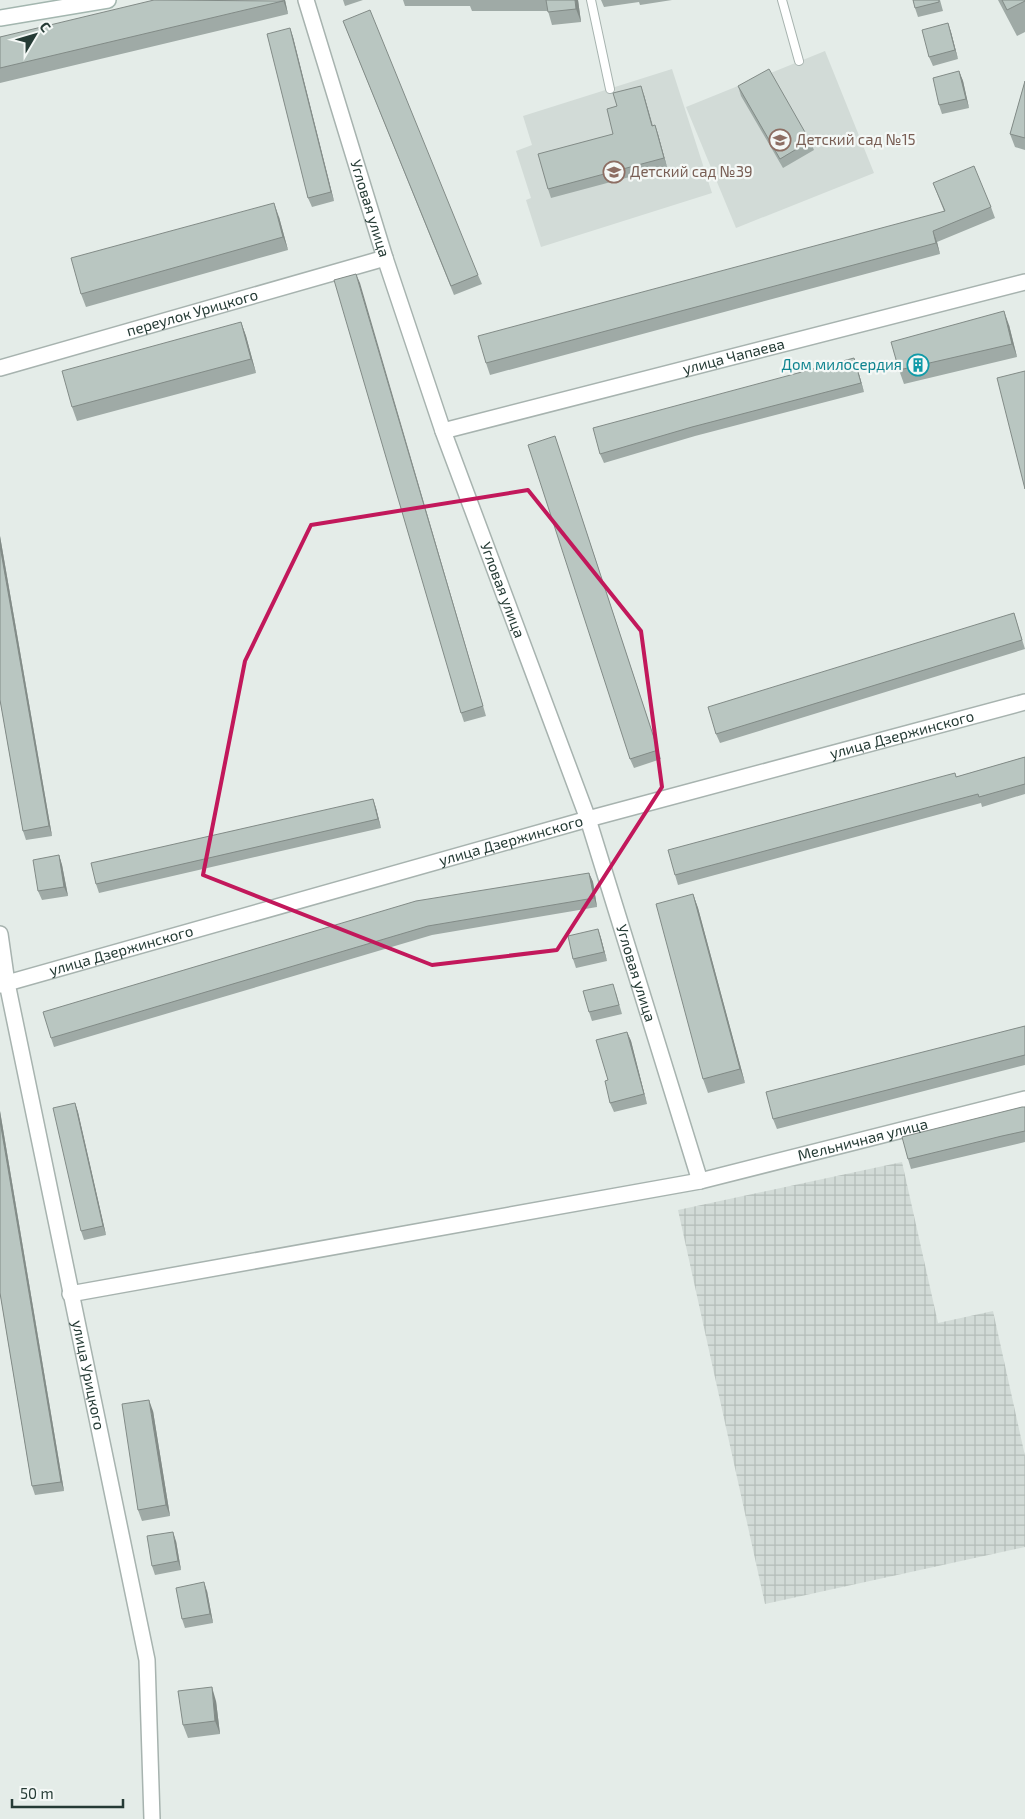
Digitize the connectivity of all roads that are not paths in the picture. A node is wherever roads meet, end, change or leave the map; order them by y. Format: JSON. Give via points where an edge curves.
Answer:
{"nodes":[{"id":1,"x":108,"y":0,"type":"edge"},
{"id":2,"x":306,"y":0,"type":"edge"},
{"id":3,"x":591,"y":0,"type":"edge"},
{"id":4,"x":782,"y":0,"type":"edge"},
{"id":5,"x":0,"y":18,"type":"edge"},
{"id":6,"x":799,"y":61,"type":"dead end"},
{"id":7,"x":610,"y":89,"type":"dead end"},
{"id":8,"x":385,"y":258,"type":"junction"},
{"id":9,"x":1025,"y":282,"type":"edge"},
{"id":10,"x":0,"y":368,"type":"edge"},
{"id":11,"x":443,"y":431,"type":"junction"},
{"id":12,"x":1025,"y":702,"type":"edge"},
{"id":13,"x":588,"y":819,"type":"junction"},
{"id":14,"x":0,"y":934,"type":"edge"},
{"id":15,"x":3,"y":984,"type":"edge"},
{"id":16,"x":1025,"y":1099,"type":"edge"},
{"id":17,"x":700,"y":1181,"type":"junction"},
{"id":18,"x":70,"y":1294,"type":"junction"},
{"id":19,"x":152,"y":1819,"type":"edge"}],
"edges":[{"from":1,"to":5,"type":"street"},
{"from":2,"to":8,"type":"street","name":"Угловая улица"},
{"from":3,"to":7,"type":"lane"},
{"from":4,"to":6,"type":"lane"},
{"from":8,"to":10,"type":"street","name":"переулок Урицкого"},
{"from":8,"to":11,"type":"street","name":"Угловая улица"},
{"from":9,"to":11,"type":"street","name":"улица Чапаева"},
{"from":11,"to":13,"type":"street","name":"Угловая улица"},
{"from":12,"to":13,"type":"street","name":"улица Дзержинского"},
{"from":13,"to":15,"type":"street","name":"улица Дзержинского"},
{"from":13,"to":17,"type":"street","name":"Угловая улица"},
{"from":14,"to":15,"type":"street","name":"улица Урицкого"},
{"from":15,"to":18,"type":"street","name":"улица Урицкого"},
{"from":16,"to":17,"type":"street","name":"Мельничная улица"},
{"from":17,"to":18,"type":"street","name":"Мельничная улица"},
{"from":18,"to":19,"type":"street","name":"улица Урицкого","via":[[147,1660]]}]}
